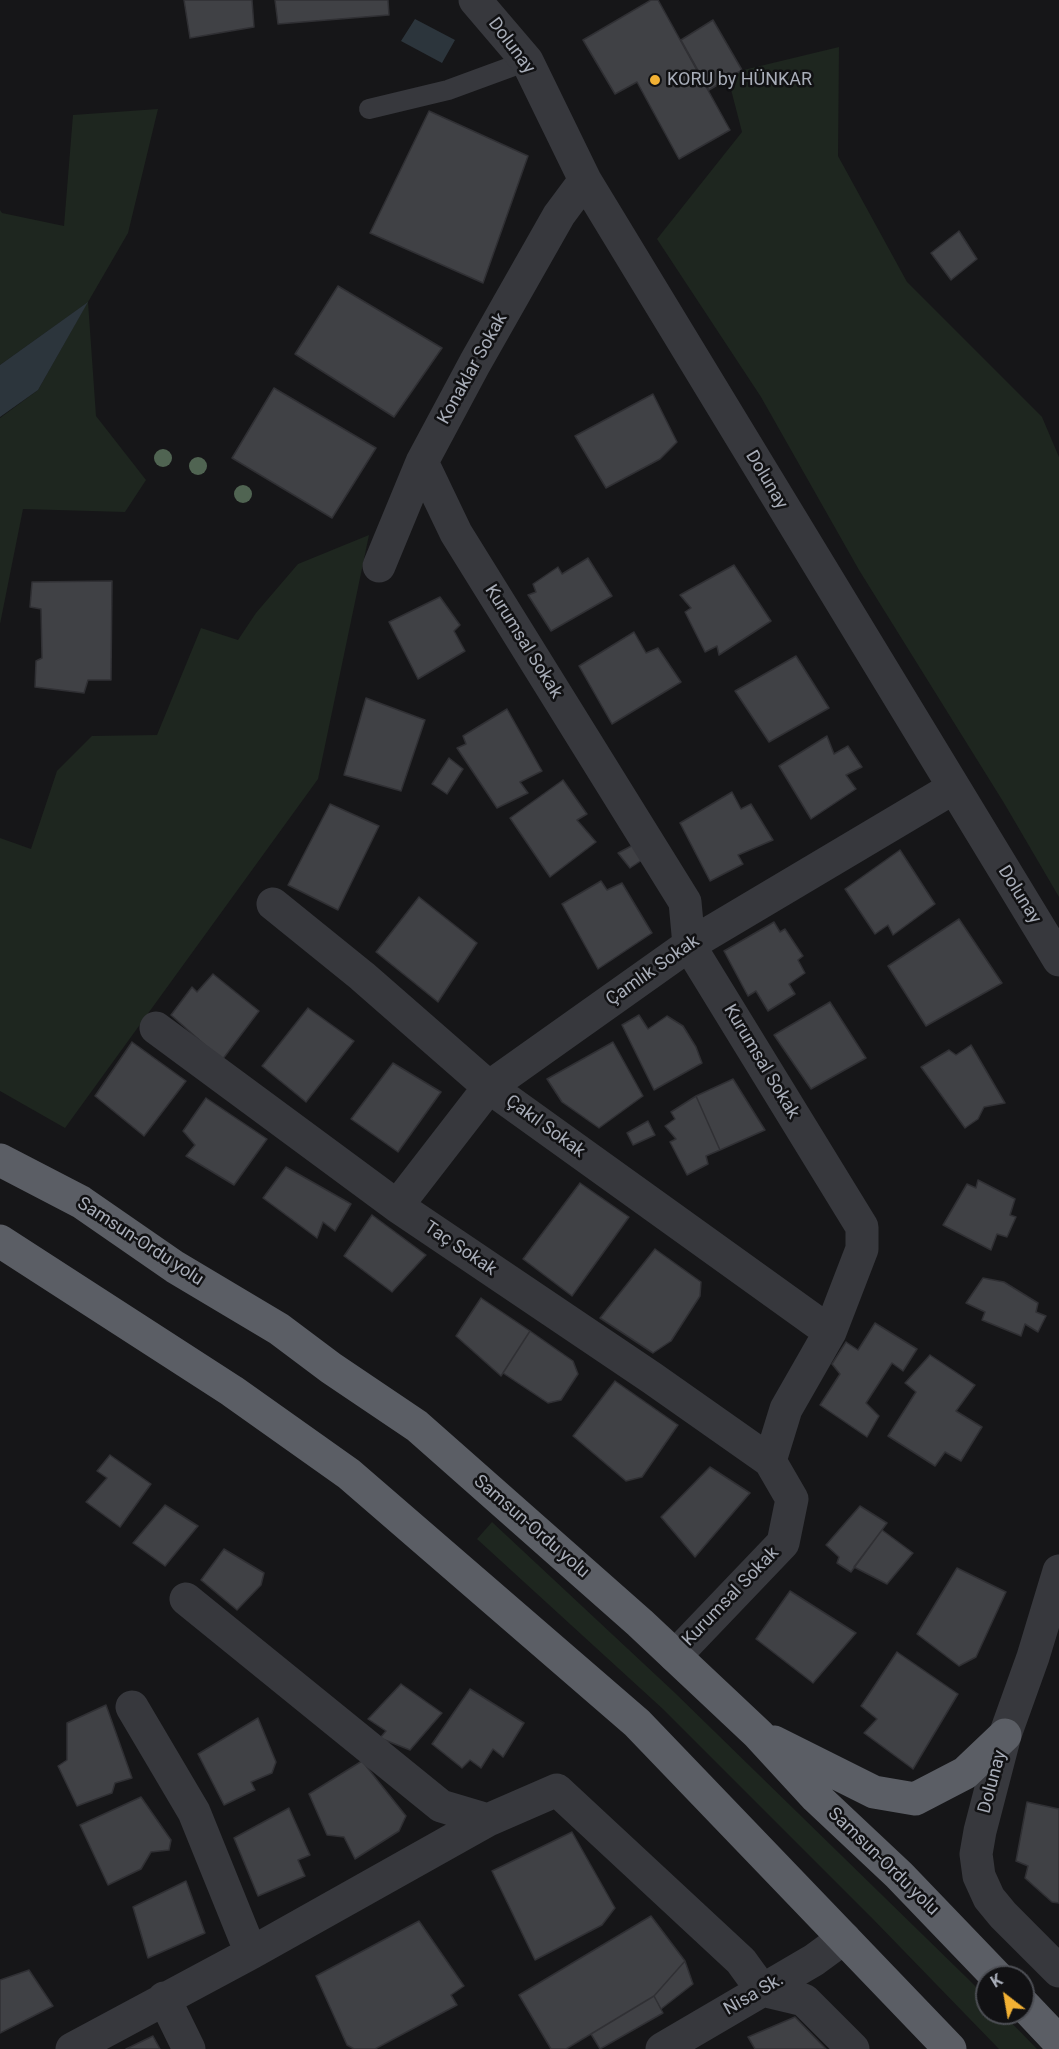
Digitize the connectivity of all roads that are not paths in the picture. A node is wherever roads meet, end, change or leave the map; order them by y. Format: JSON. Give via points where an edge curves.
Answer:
{"nodes":[{"id":1,"x":476,"y":0,"type":"edge"},
{"id":2,"x":527,"y":61,"type":"junction"},
{"id":3,"x":369,"y":109,"type":"dead end"},
{"id":4,"x":585,"y":180,"type":"junction"},
{"id":5,"x":422,"y":462,"type":"junction"},
{"id":6,"x":379,"y":566,"type":"dead end"},
{"id":7,"x":953,"y":788,"type":"junction"},
{"id":8,"x":273,"y":904,"type":"dead end"},
{"id":9,"x":689,"y":945,"type":"junction"},
{"id":10,"x":1059,"y":960,"type":"edge"},
{"id":11,"x":156,"y":1028,"type":"dead end"},
{"id":12,"x":489,"y":1087,"type":"junction"},
{"id":13,"x":0,"y":1160,"type":"edge"},
{"id":14,"x":397,"y":1206,"type":"junction"},
{"id":15,"x":0,"y":1241,"type":"edge"},
{"id":16,"x":830,"y":1332,"type":"junction"},
{"id":17,"x":770,"y":1461,"type":"junction"},
{"id":18,"x":1057,"y":1582,"type":"edge"},
{"id":19,"x":186,"y":1599,"type":"dead end"},
{"id":20,"x":675,"y":1656,"type":"junction"},
{"id":21,"x":132,"y":1707,"type":"dead end"},
{"id":22,"x":758,"y":1734,"type":"junction"},
{"id":23,"x":1005,"y":1735,"type":"junction"},
{"id":24,"x":488,"y":1820,"type":"junction"},
{"id":25,"x":844,"y":1938,"type":"junction"},
{"id":26,"x":251,"y":1953,"type":"junction"},
{"id":27,"x":985,"y":1965,"type":"edge"},
{"id":28,"x":1059,"y":1971,"type":"edge"},
{"id":29,"x":762,"y":1990,"type":"junction"},
{"id":30,"x":164,"y":1998,"type":"junction"},
{"id":31,"x":1035,"y":2017,"type":"edge"},
{"id":32,"x":1059,"y":2042,"type":"edge"},
{"id":33,"x":72,"y":2049,"type":"edge"},
{"id":34,"x":189,"y":2049,"type":"edge"},
{"id":35,"x":662,"y":2049,"type":"edge"},
{"id":36,"x":853,"y":2049,"type":"edge"},
{"id":37,"x":950,"y":2049,"type":"edge"}],
"edges":[{"from":1,"to":2,"type":"street","name":"Dolunay"},
{"from":2,"to":3,"type":"lane","via":[[448,90]]},
{"from":2,"to":4,"type":"street","name":"Dolunay"},
{"from":4,"to":5,"type":"street","name":"Konaklar Sokak","via":[[559,215]]},
{"from":4,"to":7,"type":"street","name":"Dolunay"},
{"from":5,"to":6,"type":"street","name":"Konaklar Sokak"},
{"from":5,"to":9,"type":"street","name":"Kurumsal Sokak","via":[[456,533],[684,902]]},
{"from":7,"to":9,"type":"street","name":"Çamlık Sokak"},
{"from":7,"to":10,"type":"street","name":"Dolunay"},
{"from":8,"to":12,"type":"street","name":"Çakıl Sokak"},
{"from":9,"to":12,"type":"street","name":"Çamlık Sokak"},
{"from":9,"to":16,"type":"street","name":"Kurumsal Sokak","via":[[862,1227],[862,1249]]},
{"from":11,"to":14,"type":"street","name":"Taç Sokak"},
{"from":12,"to":14,"type":"street","name":"Çamlık Sokak"},
{"from":12,"to":16,"type":"street","name":"Çakıl Sokak"},
{"from":13,"to":20,"type":"highway","name":"Samsun-Ordu yolu","via":[[81,1202],[175,1267],[279,1329],[417,1426]]},
{"from":14,"to":17,"type":"street","name":"Taç Sokak"},
{"from":15,"to":25,"type":"highway","via":[[232,1391],[349,1474],[637,1723]]},
{"from":16,"to":17,"type":"street","name":"Kurumsal Sokak","via":[[786,1409]]},
{"from":17,"to":20,"type":"street","name":"Kurumsal Sokak","via":[[792,1499],[783,1543]]},
{"from":18,"to":23,"type":"street","name":"Dolunay"},
{"from":19,"to":24,"type":"street","via":[[441,1806]]},
{"from":20,"to":22,"type":"highway","name":"Samsun-Ordu yolu"},
{"from":21,"to":26,"type":"street","via":[[195,1812]]},
{"from":22,"to":23,"type":"highway","via":[[874,1792],[915,1799],[965,1773]]},
{"from":22,"to":27,"type":"highway","name":"Samsun-Ordu yolu"},
{"from":23,"to":28,"type":"street","name":"Dolunay","via":[[980,1831],[976,1854],[979,1876],[989,1898],[1003,1915]]},
{"from":24,"to":26,"type":"street"},
{"from":24,"to":29,"type":"street","via":[[557,1790],[741,1961]]},
{"from":25,"to":29,"type":"street","name":"Nisa Sk."},
{"from":25,"to":37,"type":"highway"},
{"from":26,"to":30,"type":"street"},
{"from":29,"to":35,"type":"street","name":"Nisa Sk."},
{"from":29,"to":36,"type":"street","via":[[804,2000]]},
{"from":30,"to":33,"type":"street"},
{"from":30,"to":34,"type":"street"},
{"from":31,"to":32,"type":"highway"}]}
